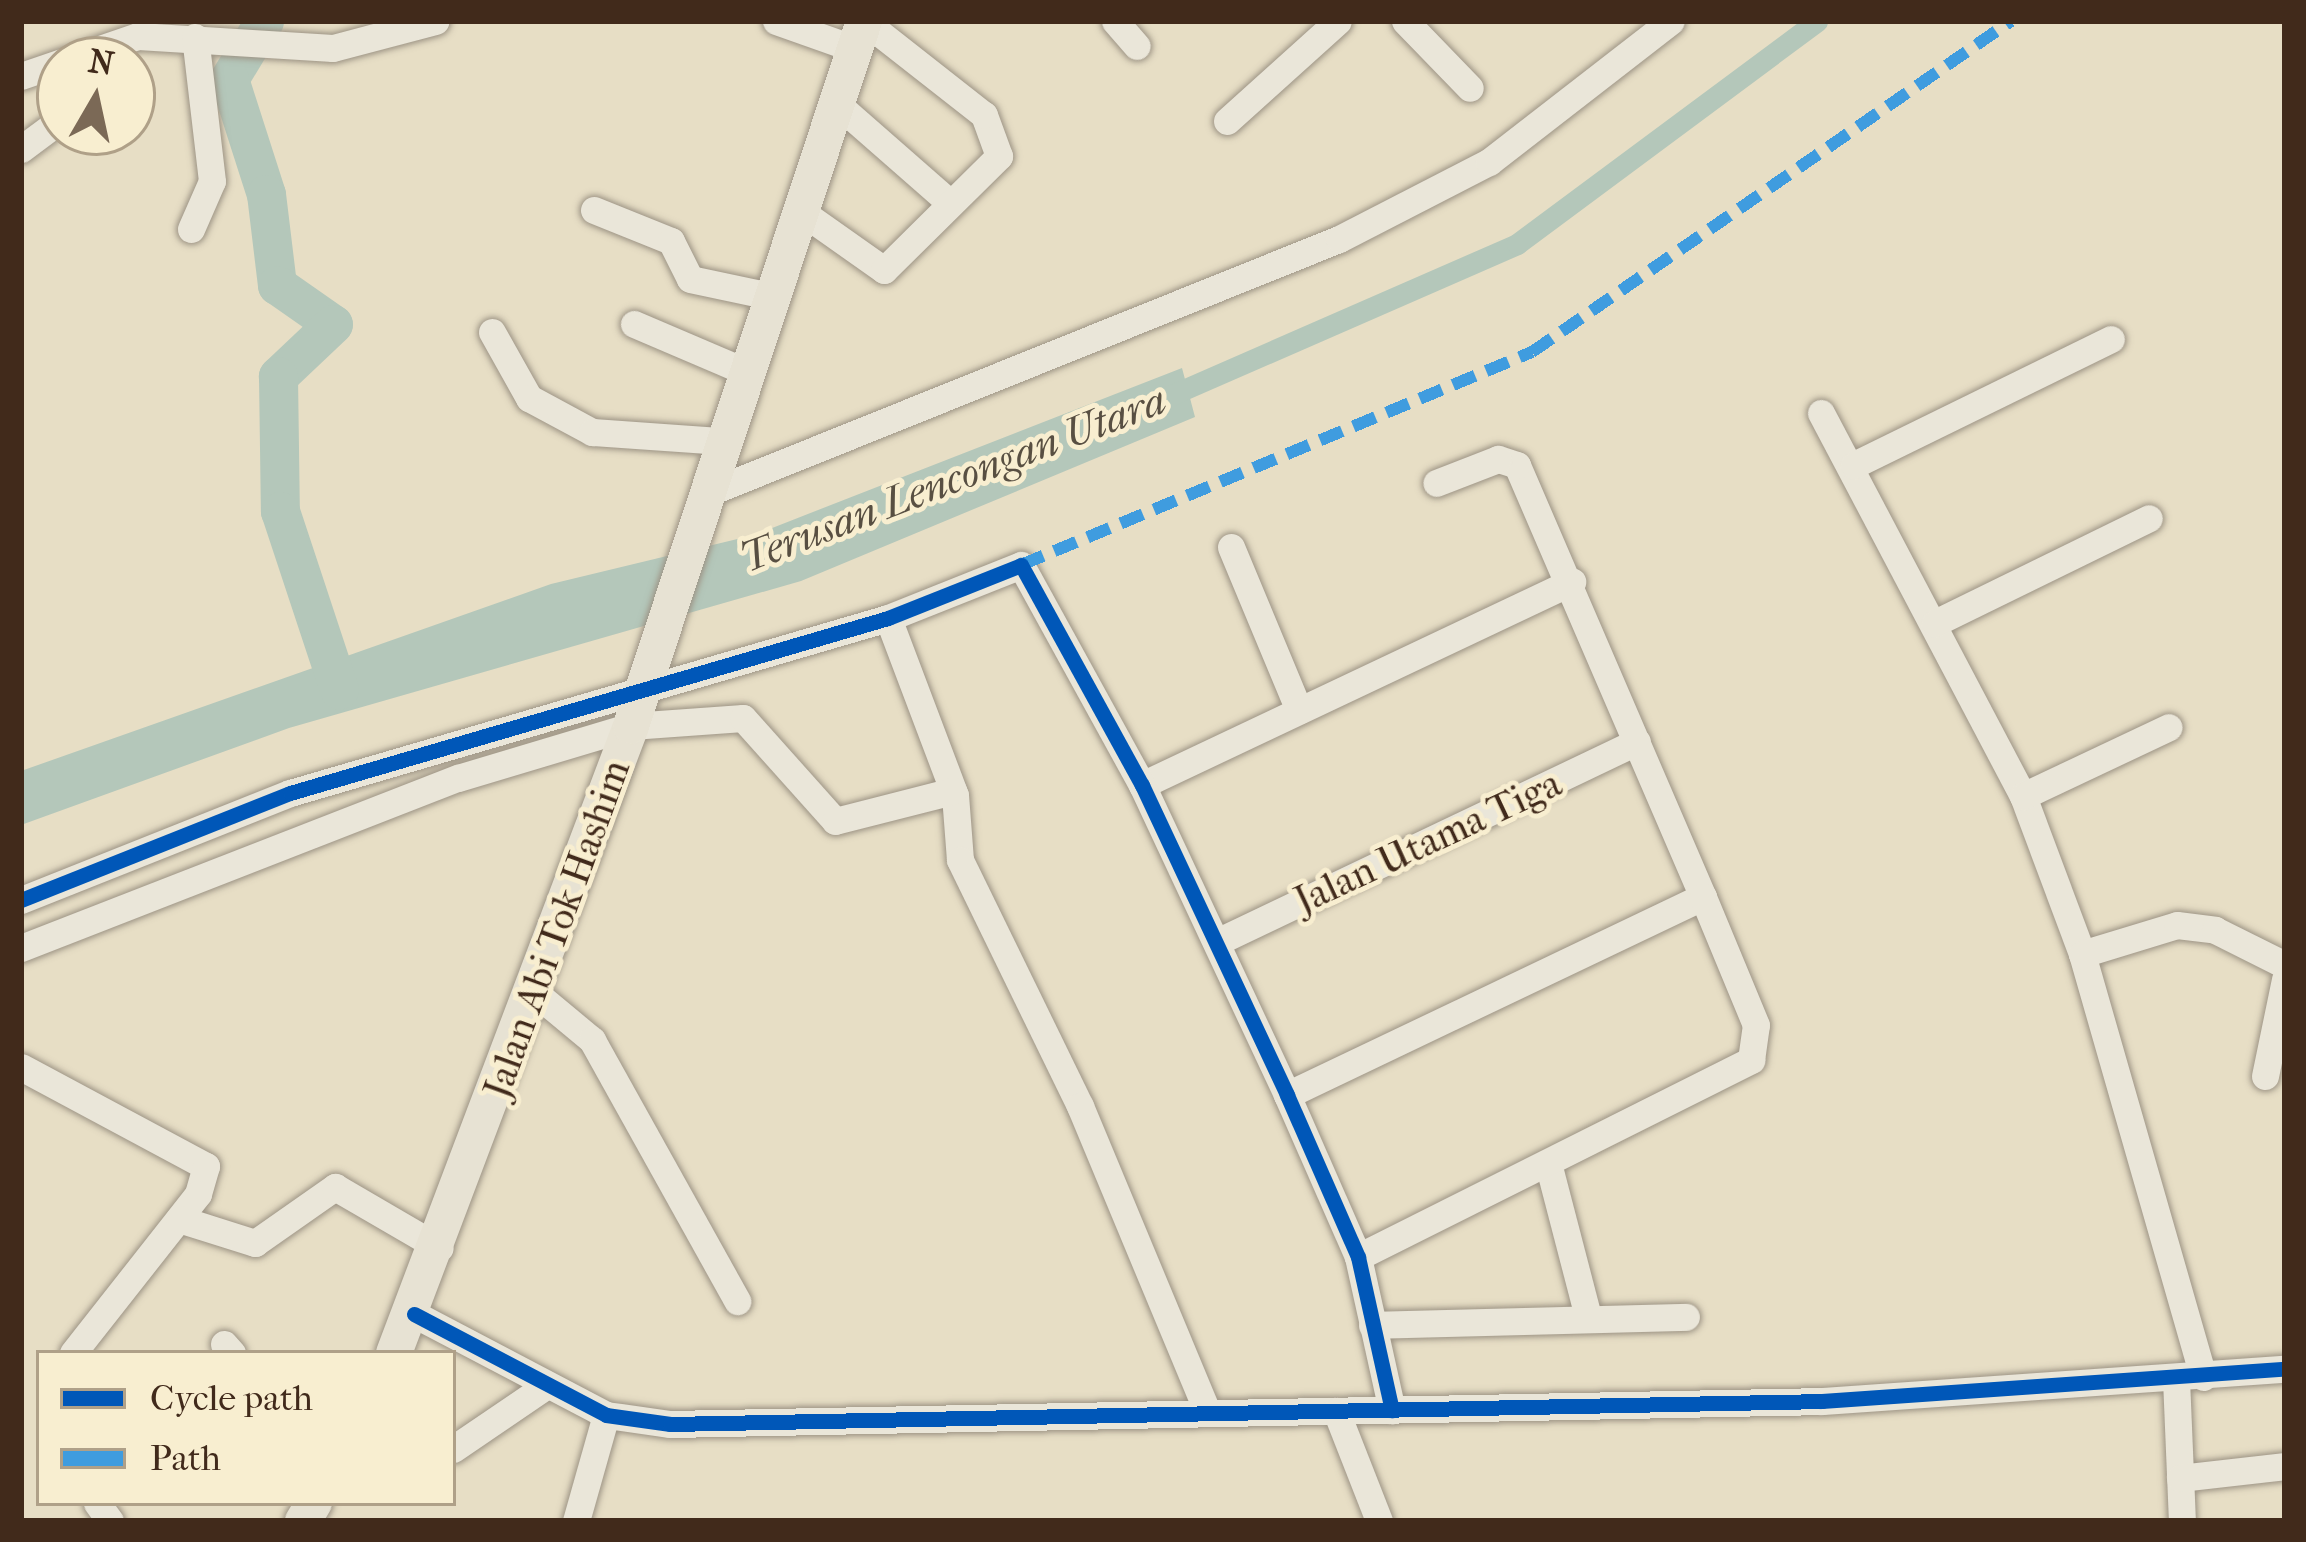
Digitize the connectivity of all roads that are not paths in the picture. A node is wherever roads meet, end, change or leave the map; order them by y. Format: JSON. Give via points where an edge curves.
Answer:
{"nodes":[{"id":1,"x":435,"y":21,"type":"edge"},
{"id":2,"x":776,"y":21,"type":"edge"},
{"id":3,"x":1115,"y":21,"type":"edge"},
{"id":4,"x":1338,"y":21,"type":"edge"},
{"id":5,"x":1406,"y":21,"type":"edge"},
{"id":6,"x":1671,"y":21,"type":"edge"},
{"id":7,"x":861,"y":30,"type":"edge"},
{"id":8,"x":218,"y":35,"type":"edge"},
{"id":9,"x":156,"y":44,"type":"edge"},
{"id":10,"x":1137,"y":46,"type":"dead end"},
{"id":11,"x":1470,"y":88,"type":"dead end"},
{"id":12,"x":836,"y":103,"type":"junction"},
{"id":13,"x":1227,"y":121,"type":"dead end"},
{"id":14,"x":948,"y":200,"type":"junction"},
{"id":15,"x":594,"y":210,"type":"dead end"},
{"id":16,"x":799,"y":210,"type":"junction"},
{"id":17,"x":190,"y":230,"type":"dead end"},
{"id":18,"x":770,"y":296,"type":"junction"},
{"id":19,"x":634,"y":323,"type":"dead end"},
{"id":20,"x":492,"y":332,"type":"dead end"},
{"id":21,"x":2111,"y":338,"type":"dead end"},
{"id":22,"x":744,"y":371,"type":"junction"},
{"id":23,"x":1821,"y":413,"type":"dead end"},
{"id":24,"x":720,"y":441,"type":"junction"},
{"id":25,"x":1854,"y":465,"type":"junction"},
{"id":26,"x":1436,"y":483,"type":"dead end"},
{"id":27,"x":705,"y":494,"type":"junction"},
{"id":28,"x":2149,"y":518,"type":"dead end"},
{"id":29,"x":1231,"y":547,"type":"dead end"},
{"id":30,"x":1572,"y":582,"type":"junction"},
{"id":31,"x":888,"y":618,"type":"junction"},
{"id":32,"x":1935,"y":622,"type":"junction"},
{"id":33,"x":648,"y":670,"type":"junction"},
{"id":34,"x":1299,"y":710,"type":"junction"},
{"id":35,"x":631,"y":726,"type":"junction"},
{"id":36,"x":2169,"y":727,"type":"dead end"},
{"id":37,"x":1637,"y":742,"type":"junction"},
{"id":38,"x":1142,"y":785,"type":"junction"},
{"id":39,"x":953,"y":790,"type":"junction"},
{"id":40,"x":2024,"y":796,"type":"junction"},
{"id":41,"x":1702,"y":896,"type":"junction"},
{"id":42,"x":21,"y":900,"type":"edge"},
{"id":43,"x":1219,"y":941,"type":"junction"},
{"id":44,"x":21,"y":948,"type":"edge"},
{"id":45,"x":2082,"y":954,"type":"junction"},
{"id":46,"x":2285,"y":965,"type":"edge"},
{"id":47,"x":2285,"y":979,"type":"edge"},
{"id":48,"x":533,"y":991,"type":"junction"},
{"id":49,"x":21,"y":1067,"type":"edge"},
{"id":50,"x":2264,"y":1076,"type":"dead end"},
{"id":51,"x":1287,"y":1095,"type":"junction"},
{"id":52,"x":1548,"y":1163,"type":"junction"},
{"id":53,"x":179,"y":1219,"type":"junction"},
{"id":54,"x":440,"y":1248,"type":"junction"},
{"id":55,"x":1358,"y":1257,"type":"junction"},
{"id":56,"x":737,"y":1301,"type":"dead end"},
{"id":57,"x":1587,"y":1313,"type":"junction"},
{"id":58,"x":414,"y":1314,"type":"junction"},
{"id":59,"x":1686,"y":1317,"type":"dead end"},
{"id":60,"x":1372,"y":1325,"type":"junction"},
{"id":61,"x":75,"y":1350,"type":"edge"},
{"id":62,"x":396,"y":1350,"type":"edge"},
{"id":63,"x":2285,"y":1369,"type":"edge"},
{"id":64,"x":2190,"y":1378,"type":"junction"},
{"id":65,"x":547,"y":1385,"type":"junction"},
{"id":66,"x":1392,"y":1410,"type":"junction"},
{"id":67,"x":1207,"y":1411,"type":"junction"},
{"id":68,"x":1336,"y":1411,"type":"junction"},
{"id":69,"x":606,"y":1414,"type":"junction"},
{"id":70,"x":456,"y":1447,"type":"edge"},
{"id":71,"x":2285,"y":1466,"type":"edge"},
{"id":72,"x":2180,"y":1478,"type":"junction"},
{"id":73,"x":576,"y":1521,"type":"edge"},
{"id":74,"x":1379,"y":1521,"type":"edge"},
{"id":75,"x":2182,"y":1521,"type":"edge"}],
"edges":[{"from":1,"to":8,"type":"street","via":[[356,45],[280,50]]},
{"from":2,"to":7,"type":"street"},
{"from":3,"to":10,"type":"street"},
{"from":4,"to":13,"type":"street"},
{"from":5,"to":11,"type":"street"},
{"from":6,"to":27,"type":"street","via":[[1489,162],[1339,239]]},
{"from":7,"to":12,"type":"main road","name":"Jalan Abi Tok Hashim"},
{"from":7,"to":14,"type":"street","via":[[998,132],[993,167]]},
{"from":8,"to":9,"type":"street"},
{"from":8,"to":17,"type":"street","via":[[212,182]]},
{"from":12,"to":14,"type":"street"},
{"from":12,"to":16,"type":"main road","name":"Jalan Abi Tok Hashim"},
{"from":14,"to":16,"type":"street","via":[[878,270]]},
{"from":15,"to":18,"type":"street","via":[[671,242],[690,279]]},
{"from":16,"to":18,"type":"main road","name":"Jalan Abi Tok Hashim"},
{"from":18,"to":22,"type":"main road","name":"Jalan Abi Tok Hashim"},
{"from":19,"to":22,"type":"street"},
{"from":20,"to":24,"type":"street","via":[[529,398],[592,432]]},
{"from":21,"to":25,"type":"street"},
{"from":22,"to":24,"type":"main road","name":"Jalan Abi Tok Hashim"},
{"from":23,"to":25,"type":"street"},
{"from":24,"to":27,"type":"main road","name":"Jalan Abi Tok Hashim"},
{"from":25,"to":32,"type":"street"},
{"from":26,"to":30,"type":"street","via":[[1511,460]]},
{"from":27,"to":33,"type":"main road","name":"Jalan Abi Tok Hashim"},
{"from":28,"to":32,"type":"street"},
{"from":29,"to":34,"type":"street"},
{"from":30,"to":34,"type":"street"},
{"from":30,"to":37,"type":"street"},
{"from":31,"to":33,"type":"street"},
{"from":31,"to":38,"type":"street","via":[[1021,565]]},
{"from":31,"to":39,"type":"street"},
{"from":32,"to":40,"type":"street"},
{"from":33,"to":35,"type":"main road","name":"Jalan Abi Tok Hashim"},
{"from":33,"to":42,"type":"street","via":[[290,793]]},
{"from":34,"to":38,"type":"street"},
{"from":35,"to":39,"type":"street","via":[[743,718],[835,821]]},
{"from":35,"to":44,"type":"street","via":[[458,778]]},
{"from":35,"to":48,"type":"main road","name":"Jalan Abi Tok Hashim"},
{"from":36,"to":40,"type":"street"},
{"from":37,"to":41,"type":"street"},
{"from":37,"to":43,"type":"street","name":"Jalan Utama Tiga"},
{"from":38,"to":43,"type":"street"},
{"from":39,"to":67,"type":"street","via":[[960,860],[1079,1106]]},
{"from":40,"to":45,"type":"street"},
{"from":41,"to":51,"type":"street"},
{"from":41,"to":52,"type":"street","via":[[1756,1025],[1755,1054]]},
{"from":43,"to":51,"type":"street"},
{"from":45,"to":46,"type":"street","via":[[2177,925]]},
{"from":45,"to":64,"type":"street"},
{"from":47,"to":50,"type":"street"},
{"from":48,"to":54,"type":"main road","name":"Jalan Abi Tok Hashim"},
{"from":48,"to":56,"type":"street","via":[[592,1040]]},
{"from":49,"to":53,"type":"street","via":[[203,1160],[205,1184]]},
{"from":51,"to":55,"type":"street"},
{"from":52,"to":55,"type":"street"},
{"from":52,"to":57,"type":"street"},
{"from":53,"to":54,"type":"street","via":[[255,1243],[335,1187]]},
{"from":53,"to":61,"type":"street"},
{"from":54,"to":58,"type":"main road","name":"Jalan Abi Tok Hashim"},
{"from":55,"to":60,"type":"street"},
{"from":57,"to":59,"type":"street"},
{"from":57,"to":60,"type":"street"},
{"from":58,"to":62,"type":"main road","name":"Jalan Abi Tok Hashim"},
{"from":58,"to":65,"type":"street"},
{"from":60,"to":66,"type":"street"},
{"from":63,"to":64,"type":"street"},
{"from":64,"to":66,"type":"street"},
{"from":64,"to":72,"type":"street"},
{"from":65,"to":69,"type":"street"},
{"from":65,"to":70,"type":"street"},
{"from":66,"to":68,"type":"street"},
{"from":67,"to":68,"type":"street"},
{"from":67,"to":69,"type":"street","via":[[750,1426]]},
{"from":68,"to":74,"type":"street"},
{"from":69,"to":73,"type":"street"},
{"from":71,"to":72,"type":"street"},
{"from":72,"to":75,"type":"street"}]}
